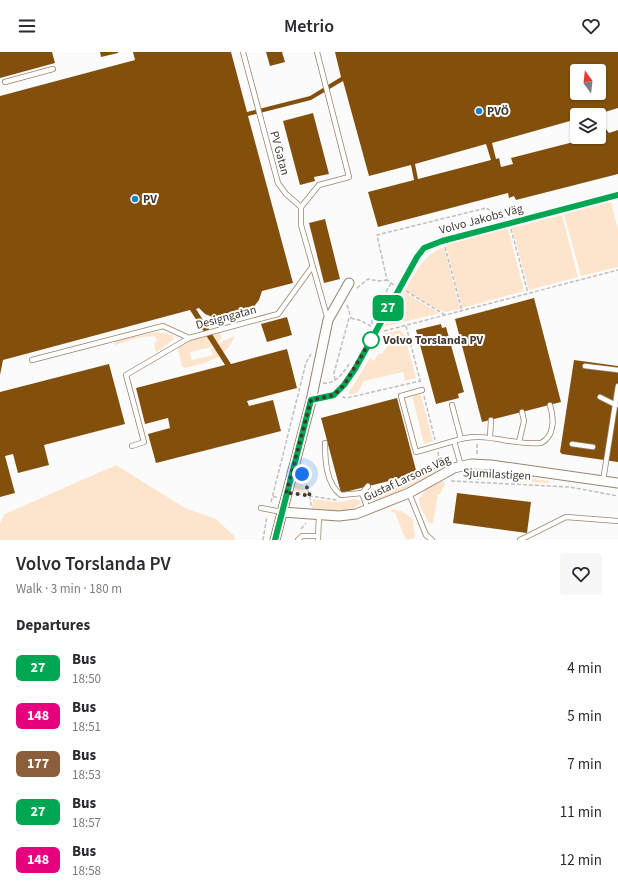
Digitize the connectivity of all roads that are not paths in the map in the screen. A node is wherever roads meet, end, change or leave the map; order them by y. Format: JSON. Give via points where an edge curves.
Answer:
{"nodes":[{"id":1,"x":243,"y":52,"type":"edge"},
{"id":2,"x":317,"y":52,"type":"edge"},
{"id":3,"x":53,"y":69,"type":"dead end"},
{"id":4,"x":5,"y":82,"type":"dead end"},
{"id":5,"x":618,"y":195,"type":"edge"},
{"id":6,"x":302,"y":207,"type":"junction"},
{"id":7,"x":312,"y":267,"type":"junction"},
{"id":8,"x":353,"y":286,"type":"road end"},
{"id":9,"x":328,"y":320,"type":"junction"},
{"id":10,"x":189,"y":338,"type":"junction"},
{"id":11,"x":32,"y":360,"type":"dead end"},
{"id":12,"x":585,"y":366,"type":"dead end"},
{"id":13,"x":618,"y":370,"type":"edge"},
{"id":14,"x":618,"y":386,"type":"edge"},
{"id":15,"x":422,"y":390,"type":"road end"},
{"id":16,"x":600,"y":397,"type":"dead end"},
{"id":17,"x":311,"y":400,"type":"junction"},
{"id":18,"x":452,"y":405,"type":"dead end"},
{"id":19,"x":550,"y":405,"type":"dead end"},
{"id":20,"x":617,"y":405,"type":"edge"},
{"id":21,"x":522,"y":412,"type":"dead end"},
{"id":22,"x":491,"y":420,"type":"dead end"},
{"id":23,"x":490,"y":437,"type":"junction"},
{"id":24,"x":461,"y":439,"type":"junction"},
{"id":25,"x":454,"y":441,"type":"junction"},
{"id":26,"x":519,"y":442,"type":"junction"},
{"id":27,"x":325,"y":443,"type":"dead end"},
{"id":28,"x":572,"y":444,"type":"dead end"},
{"id":29,"x":132,"y":446,"type":"dead end"},
{"id":30,"x":593,"y":447,"type":"dead end"},
{"id":31,"x":461,"y":466,"type":"junction"},
{"id":32,"x":603,"y":481,"type":"junction"},
{"id":33,"x":618,"y":483,"type":"edge"},
{"id":34,"x":368,"y":486,"type":"dead end"},
{"id":35,"x":409,"y":493,"type":"junction"},
{"id":36,"x":363,"y":494,"type":"junction"},
{"id":37,"x":262,"y":508,"type":"dead end"},
{"id":38,"x":368,"y":510,"type":"junction"},
{"id":39,"x":282,"y":512,"type":"junction"},
{"id":40,"x":319,"y":514,"type":"junction"},
{"id":41,"x":618,"y":521,"type":"edge"},
{"id":42,"x":318,"y":538,"type":"edge"},
{"id":43,"x":275,"y":540,"type":"edge"},
{"id":44,"x":298,"y":540,"type":"edge"},
{"id":45,"x":432,"y":540,"type":"edge"},
{"id":46,"x":520,"y":540,"type":"edge"}],
"edges":[{"from":1,"to":6,"type":"lane","name":"PV Gatan","via":[[278,184]]},
{"from":2,"to":6,"type":"lane","via":[[349,177],[319,185]]},
{"from":3,"to":4,"type":"lane"},
{"from":5,"to":17,"type":"lane","name":"Volvo Jakobs Väg","via":[[424,248],[344,385],[334,395]]},
{"from":6,"to":7,"type":"lane","via":[[301,225]]},
{"from":7,"to":9,"type":"lane"},
{"from":7,"to":10,"type":"lane","name":"Designgatan","via":[[278,314]]},
{"from":8,"to":9,"type":"street"},
{"from":9,"to":17,"type":"street"},
{"from":10,"to":11,"type":"lane","name":"Designgatan","via":[[163,326]]},
{"from":10,"to":29,"type":"lane","via":[[126,375],[144,442]]},
{"from":12,"to":13,"type":"lane"},
{"from":14,"to":20,"type":"lane"},
{"from":15,"to":25,"type":"lane","via":[[401,396],[414,452]]},
{"from":16,"to":20,"type":"lane"},
{"from":17,"to":39,"type":"street"},
{"from":18,"to":24,"type":"lane"},
{"from":19,"to":26,"type":"lane","via":[[553,416],[549,438],[540,443]]},
{"from":20,"to":32,"type":"lane"},
{"from":21,"to":26,"type":"lane","via":[[524,421]]},
{"from":22,"to":23,"type":"lane"},
{"from":23,"to":24,"type":"lane"},
{"from":23,"to":26,"type":"lane"},
{"from":24,"to":25,"type":"lane"},
{"from":25,"to":31,"type":"lane"},
{"from":27,"to":36,"type":"lane","via":[[325,461],[335,490],[341,495]]},
{"from":28,"to":30,"type":"lane"},
{"from":31,"to":32,"type":"street","name":"Gustaf Larsons Väg","via":[[491,465]]},
{"from":31,"to":35,"type":"street","name":"Gustaf Larsons Väg"},
{"from":32,"to":33,"type":"street","name":"Gustaf Larsons Väg"},
{"from":34,"to":36,"type":"lane"},
{"from":35,"to":38,"type":"street","name":"Gustaf Larsons Väg"},
{"from":35,"to":45,"type":"lane","via":[[426,535]]},
{"from":36,"to":38,"type":"lane"},
{"from":37,"to":39,"type":"lane"},
{"from":38,"to":40,"type":"street","name":"Gustaf Larsons Väg","via":[[339,516]]},
{"from":39,"to":40,"type":"street","name":"Gustaf Larsons Väg"},
{"from":39,"to":43,"type":"street"},
{"from":40,"to":42,"type":"lane"},
{"from":41,"to":46,"type":"lane","via":[[566,517]]},
{"from":42,"to":44,"type":"lane","via":[[302,536]]}]}
